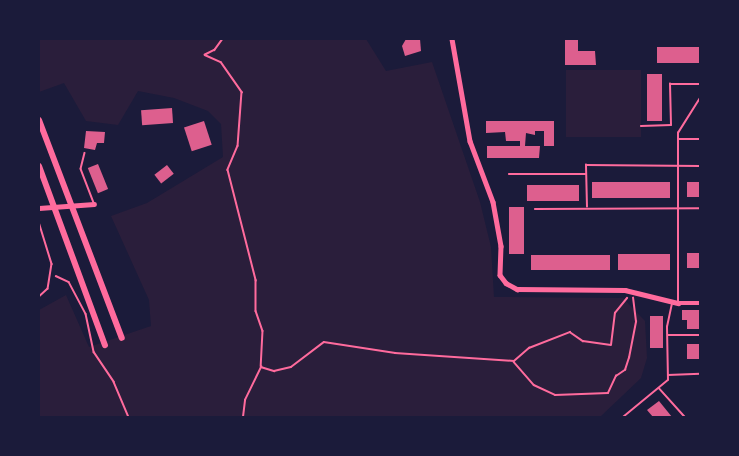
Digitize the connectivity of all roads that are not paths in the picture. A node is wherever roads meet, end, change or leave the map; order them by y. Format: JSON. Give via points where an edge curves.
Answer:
{"nodes":[{"id":1,"x":452,"y":39,"type":"edge"},
{"id":2,"x":700,"y":84,"type":"edge"},
{"id":3,"x":700,"y":98,"type":"edge"},
{"id":4,"x":39,"y":120,"type":"edge"},
{"id":5,"x":641,"y":126,"type":"dead end"},
{"id":6,"x":678,"y":139,"type":"junction"},
{"id":7,"x":700,"y":139,"type":"edge"},
{"id":8,"x":85,"y":153,"type":"dead end"},
{"id":9,"x":39,"y":166,"type":"edge"},
{"id":10,"x":677,"y":166,"type":"junction"},
{"id":11,"x":700,"y":166,"type":"edge"},
{"id":12,"x":509,"y":174,"type":"dead end"},
{"id":13,"x":586,"y":174,"type":"junction"},
{"id":14,"x":94,"y":204,"type":"joint"},
{"id":15,"x":39,"y":208,"type":"edge"},
{"id":16,"x":587,"y":208,"type":"junction"},
{"id":17,"x":677,"y":208,"type":"junction"},
{"id":18,"x":700,"y":208,"type":"edge"},
{"id":19,"x":535,"y":209,"type":"dead end"},
{"id":20,"x":39,"y":222,"type":"edge"},
{"id":21,"x":39,"y":297,"type":"edge"},
{"id":22,"x":675,"y":302,"type":"junction"},
{"id":23,"x":700,"y":303,"type":"edge"},
{"id":24,"x":667,"y":335,"type":"junction"},
{"id":25,"x":700,"y":335,"type":"edge"},
{"id":26,"x":122,"y":338,"type":"dead end"},
{"id":27,"x":105,"y":345,"type":"dead end"},
{"id":28,"x":700,"y":374,"type":"edge"},
{"id":29,"x":668,"y":375,"type":"junction"},
{"id":30,"x":659,"y":387,"type":"junction"},
{"id":31,"x":623,"y":417,"type":"edge"},
{"id":32,"x":685,"y":417,"type":"edge"}],
"edges":[{"from":1,"to":22,"type":"street","via":[[470,141],[493,202],[501,246],[500,275],[506,283],[517,289],[632,292]]},
{"from":2,"to":5,"type":"lane","via":[[670,84],[671,125]]},
{"from":3,"to":6,"type":"lane"},
{"from":4,"to":26,"type":"highway"},
{"from":6,"to":7,"type":"lane"},
{"from":6,"to":10,"type":"lane"},
{"from":8,"to":14,"type":"lane","via":[[81,169]]},
{"from":9,"to":27,"type":"highway"},
{"from":10,"to":11,"type":"lane"},
{"from":10,"to":13,"type":"lane","via":[[586,165]]},
{"from":10,"to":17,"type":"lane"},
{"from":12,"to":13,"type":"lane"},
{"from":13,"to":16,"type":"lane"},
{"from":14,"to":15,"type":"street"},
{"from":16,"to":17,"type":"lane"},
{"from":16,"to":19,"type":"lane"},
{"from":17,"to":18,"type":"lane"},
{"from":17,"to":22,"type":"lane"},
{"from":20,"to":21,"type":"lane","via":[[52,275],[48,289]]},
{"from":22,"to":23,"type":"street"},
{"from":22,"to":24,"type":"lane"},
{"from":24,"to":25,"type":"lane"},
{"from":24,"to":29,"type":"lane"},
{"from":28,"to":29,"type":"lane"},
{"from":29,"to":30,"type":"lane"},
{"from":30,"to":31,"type":"lane"},
{"from":30,"to":32,"type":"lane"}]}
